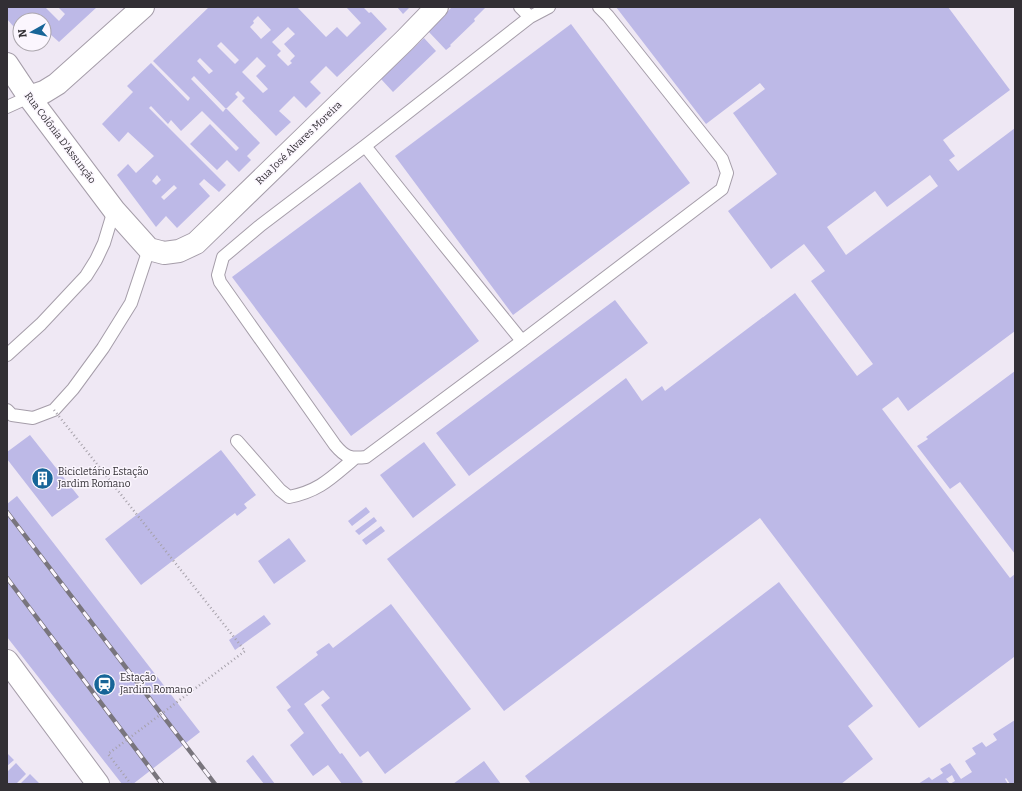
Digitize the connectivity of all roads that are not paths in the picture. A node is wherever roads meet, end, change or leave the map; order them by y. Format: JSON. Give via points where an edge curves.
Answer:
{"nodes":[{"id":1,"x":143,"y":7,"type":"edge"},
{"id":2,"x":437,"y":7,"type":"edge"},
{"id":3,"x":520,"y":7,"type":"edge"},
{"id":4,"x":548,"y":7,"type":"edge"},
{"id":5,"x":599,"y":7,"type":"edge"},
{"id":6,"x":530,"y":17,"type":"junction"},
{"id":7,"x":7,"y":64,"type":"edge"},
{"id":8,"x":29,"y":97,"type":"junction"},
{"id":9,"x":7,"y":107,"type":"edge"},
{"id":10,"x":365,"y":146,"type":"junction"},
{"id":11,"x":114,"y":210,"type":"junction"},
{"id":12,"x":149,"y":249,"type":"junction"},
{"id":13,"x":522,"y":341,"type":"junction"},
{"id":14,"x":7,"y":355,"type":"edge"},
{"id":15,"x":7,"y":410,"type":"edge"},
{"id":16,"x":237,"y":441,"type":"dead end"},
{"id":17,"x":355,"y":458,"type":"junction"},
{"id":18,"x":7,"y":661,"type":"edge"},
{"id":19,"x":98,"y":784,"type":"edge"}],
"edges":[{"from":1,"to":8,"type":"street","via":[[57,84]]},
{"from":2,"to":12,"type":"street","name":"Rua José Alvares Moreira","via":[[196,243],[179,251],[164,253]]},
{"from":3,"to":6,"type":"lane"},
{"from":4,"to":6,"type":"lane"},
{"from":5,"to":13,"type":"lane","via":[[722,159],[726,173],[722,189]]},
{"from":6,"to":10,"type":"lane"},
{"from":7,"to":8,"type":"street","name":"Rua Colônia D'Assunção"},
{"from":8,"to":9,"type":"lane"},
{"from":8,"to":11,"type":"street","name":"Rua Colônia D'Assunção"},
{"from":10,"to":13,"type":"lane"},
{"from":10,"to":17,"type":"lane","via":[[261,224],[223,257],[218,275],[224,289],[335,445],[344,455]]},
{"from":11,"to":12,"type":"street"},
{"from":11,"to":14,"type":"lane","via":[[104,243],[86,276],[41,324]]},
{"from":12,"to":15,"type":"lane","via":[[131,303],[78,383],[54,410],[33,418],[12,415]]},
{"from":13,"to":17,"type":"lane","via":[[366,457]]},
{"from":16,"to":17,"type":"lane","via":[[289,497],[303,494],[324,484]]},
{"from":18,"to":19,"type":"street"}]}
